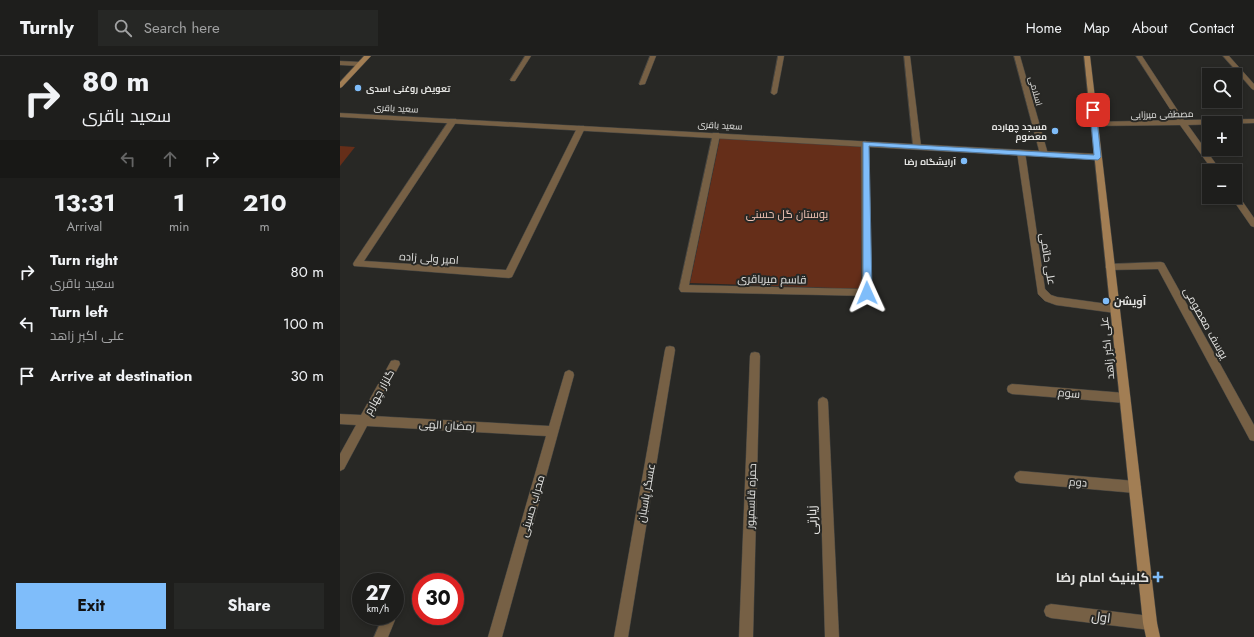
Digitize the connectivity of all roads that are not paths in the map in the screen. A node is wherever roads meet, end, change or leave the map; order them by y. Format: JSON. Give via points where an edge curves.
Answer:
{"nodes":[{"id":1,"x":368,"y":56,"type":"edge"},
{"id":2,"x":528,"y":56,"type":"edge"},
{"id":3,"x":653,"y":56,"type":"edge"},
{"id":4,"x":781,"y":56,"type":"edge"},
{"id":5,"x":907,"y":56,"type":"edge"},
{"id":6,"x":1018,"y":56,"type":"edge"},
{"id":7,"x":1087,"y":56,"type":"edge"},
{"id":8,"x":1139,"y":56,"type":"edge"},
{"id":9,"x":1226,"y":56,"type":"edge"},
{"id":10,"x":340,"y":63,"type":"edge"},
{"id":11,"x":360,"y":64,"type":"junction"},
{"id":12,"x":513,"y":80,"type":"dead end"},
{"id":13,"x":642,"y":84,"type":"dead end"},
{"id":14,"x":340,"y":86,"type":"edge"},
{"id":15,"x":1254,"y":88,"type":"edge"},
{"id":16,"x":774,"y":93,"type":"dead end"},
{"id":17,"x":340,"y":115,"type":"edge"},
{"id":18,"x":453,"y":121,"type":"junction"},
{"id":19,"x":1254,"y":121,"type":"edge"},
{"id":20,"x":1182,"y":122,"type":"junction"},
{"id":21,"x":1094,"y":124,"type":"junction"},
{"id":22,"x":580,"y":128,"type":"junction"},
{"id":23,"x":716,"y":135,"type":"junction"},
{"id":24,"x":865,"y":143,"type":"junction"},
{"id":25,"x":917,"y":146,"type":"junction"},
{"id":26,"x":1021,"y":152,"type":"junction"},
{"id":27,"x":1044,"y":154,"type":"junction"},
{"id":28,"x":1098,"y":157,"type":"junction"},
{"id":29,"x":1211,"y":164,"type":"edge"},
{"id":30,"x":1240,"y":204,"type":"edge"},
{"id":31,"x":1254,"y":224,"type":"edge"},
{"id":32,"x":1110,"y":266,"type":"junction"},
{"id":33,"x":1115,"y":309,"type":"junction"},
{"id":34,"x":670,"y":350,"type":"dead end"},
{"id":35,"x":755,"y":356,"type":"dead end"},
{"id":36,"x":395,"y":364,"type":"dead end"},
{"id":37,"x":569,"y":375,"type":"dead end"},
{"id":38,"x":1012,"y":389,"type":"dead end"},
{"id":39,"x":1125,"y":398,"type":"junction"},
{"id":40,"x":823,"y":402,"type":"dead end"},
{"id":41,"x":340,"y":418,"type":"edge"},
{"id":42,"x":364,"y":420,"type":"junction"},
{"id":43,"x":553,"y":431,"type":"junction"},
{"id":44,"x":1254,"y":436,"type":"edge"},
{"id":45,"x":340,"y":465,"type":"edge"},
{"id":46,"x":1020,"y":477,"type":"dead end"},
{"id":47,"x":1135,"y":487,"type":"junction"},
{"id":48,"x":1051,"y":611,"type":"dead end"},
{"id":49,"x":1150,"y":623,"type":"junction"},
{"id":50,"x":386,"y":625,"type":"edge"},
{"id":51,"x":381,"y":637,"type":"edge"},
{"id":52,"x":495,"y":637,"type":"edge"},
{"id":53,"x":621,"y":637,"type":"edge"},
{"id":54,"x":746,"y":637,"type":"edge"},
{"id":55,"x":832,"y":637,"type":"edge"},
{"id":56,"x":1153,"y":637,"type":"edge"}],
"edges":[{"from":1,"to":11,"type":"main road"},
{"from":2,"to":12,"type":"street"},
{"from":3,"to":13,"type":"street"},
{"from":4,"to":16,"type":"street"},
{"from":5,"to":25,"type":"street"},
{"from":6,"to":27,"type":"street","name":"اسلامی"},
{"from":7,"to":21,"type":"main road","name":"علی اکبر زاهد"},
{"from":8,"to":20,"type":"street"},
{"from":9,"to":15,"type":"street"},
{"from":10,"to":11,"type":"street"},
{"from":11,"to":14,"type":"main road"},
{"from":17,"to":18,"type":"street","name":"سعید باقری"},
{"from":18,"to":22,"type":"street","name":"سعید باقری"},
{"from":18,"to":22,"type":"street","name":"امیر ولی زاده","via":[[357,264],[509,274]]},
{"from":19,"to":20,"type":"street","name":"مصطفی میرزایی"},
{"from":20,"to":21,"type":"street","name":"مصطفی میرزایی"},
{"from":20,"to":29,"type":"street"},
{"from":21,"to":28,"type":"main road","name":"علی اکبر زاهد"},
{"from":22,"to":23,"type":"street","name":"سعید باقری"},
{"from":23,"to":24,"type":"street","name":"سعید باقری"},
{"from":23,"to":24,"type":"street","name":"قاسم میرباقری","via":[[684,289],[867,293]]},
{"from":24,"to":25,"type":"street","name":"سعید باقری"},
{"from":25,"to":26,"type":"street","name":"سعید باقری"},
{"from":26,"to":27,"type":"street","name":"سعید باقری"},
{"from":26,"to":33,"type":"street","name":"علی حاتمی","via":[[1041,291],[1048,298],[1056,300]]},
{"from":27,"to":28,"type":"street","name":"سعید باقری"},
{"from":28,"to":32,"type":"main road","name":"علی اکبر زاهد"},
{"from":30,"to":31,"type":"street"},
{"from":32,"to":33,"type":"main road","name":"علی اکبر زاهد"},
{"from":32,"to":44,"type":"street","name":"یوسف معصومی","via":[[1161,265]]},
{"from":33,"to":39,"type":"main road","name":"علی اکبر زاهد"},
{"from":34,"to":53,"type":"street","name":"عسگر پاسبان"},
{"from":35,"to":54,"type":"street","name":"حمزه قاسمپور"},
{"from":36,"to":42,"type":"street","name":"گلزار چهارم"},
{"from":37,"to":43,"type":"street","name":"محراب حسینی"},
{"from":38,"to":39,"type":"street","name":"سوم"},
{"from":39,"to":47,"type":"main road","name":"علی اکبر زاهد"},
{"from":40,"to":55,"type":"street","name":"زیارتی"},
{"from":41,"to":42,"type":"street","name":"رمضان الهی"},
{"from":42,"to":43,"type":"street","name":"رمضان الهی"},
{"from":42,"to":45,"type":"street","name":"گلزار چهارم"},
{"from":43,"to":52,"type":"street","name":"محراب حسینی"},
{"from":46,"to":47,"type":"street","name":"دوم"},
{"from":47,"to":49,"type":"main road","name":"علی اکبر زاهد"},
{"from":48,"to":49,"type":"street","name":"اول"},
{"from":49,"to":56,"type":"main road","name":"علی اکبر زاهد"},
{"from":50,"to":51,"type":"street"}]}
